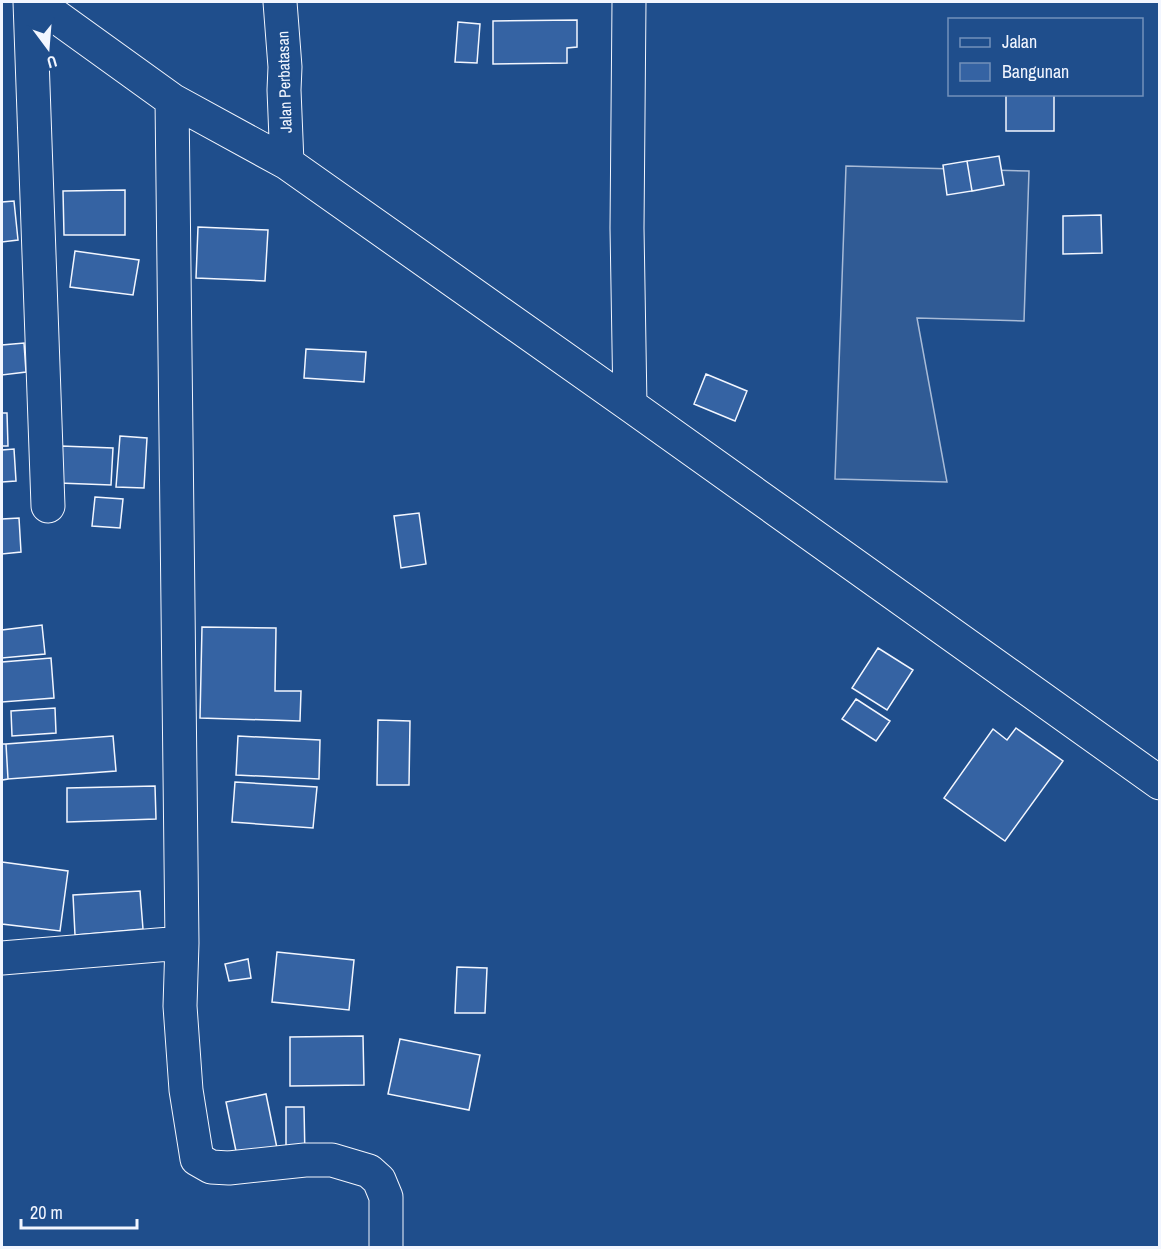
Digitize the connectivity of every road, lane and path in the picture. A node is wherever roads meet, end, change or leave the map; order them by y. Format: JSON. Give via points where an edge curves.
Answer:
{"nodes":[{"id":1,"x":30,"y":2,"type":"edge"},
{"id":2,"x":36,"y":2,"type":"edge"},
{"id":3,"x":280,"y":2,"type":"edge"},
{"id":4,"x":629,"y":2,"type":"edge"},
{"id":5,"x":172,"y":100,"type":"junction"},
{"id":6,"x":287,"y":164,"type":"junction"},
{"id":7,"x":630,"y":405,"type":"junction"},
{"id":8,"x":48,"y":506,"type":"dead end"},
{"id":9,"x":1160,"y":783,"type":"edge"},
{"id":10,"x":182,"y":943,"type":"junction"},
{"id":11,"x":2,"y":958,"type":"edge"},
{"id":12,"x":386,"y":1248,"type":"edge"}],
"edges":[{"from":1,"to":8,"type":"street"},
{"from":2,"to":5,"type":"street"},
{"from":3,"to":6,"type":"street","name":"Jalan Perbatasan"},
{"from":4,"to":7,"type":"street"},
{"from":5,"to":6,"type":"street"},
{"from":5,"to":10,"type":"street"},
{"from":6,"to":7,"type":"street"},
{"from":7,"to":9,"type":"street"},
{"from":10,"to":11,"type":"street"},
{"from":10,"to":12,"type":"street","via":[[180,1006],[196,1159],[211,1167],[229,1168],[333,1161],[369,1171],[379,1180],[386,1197]]}]}
